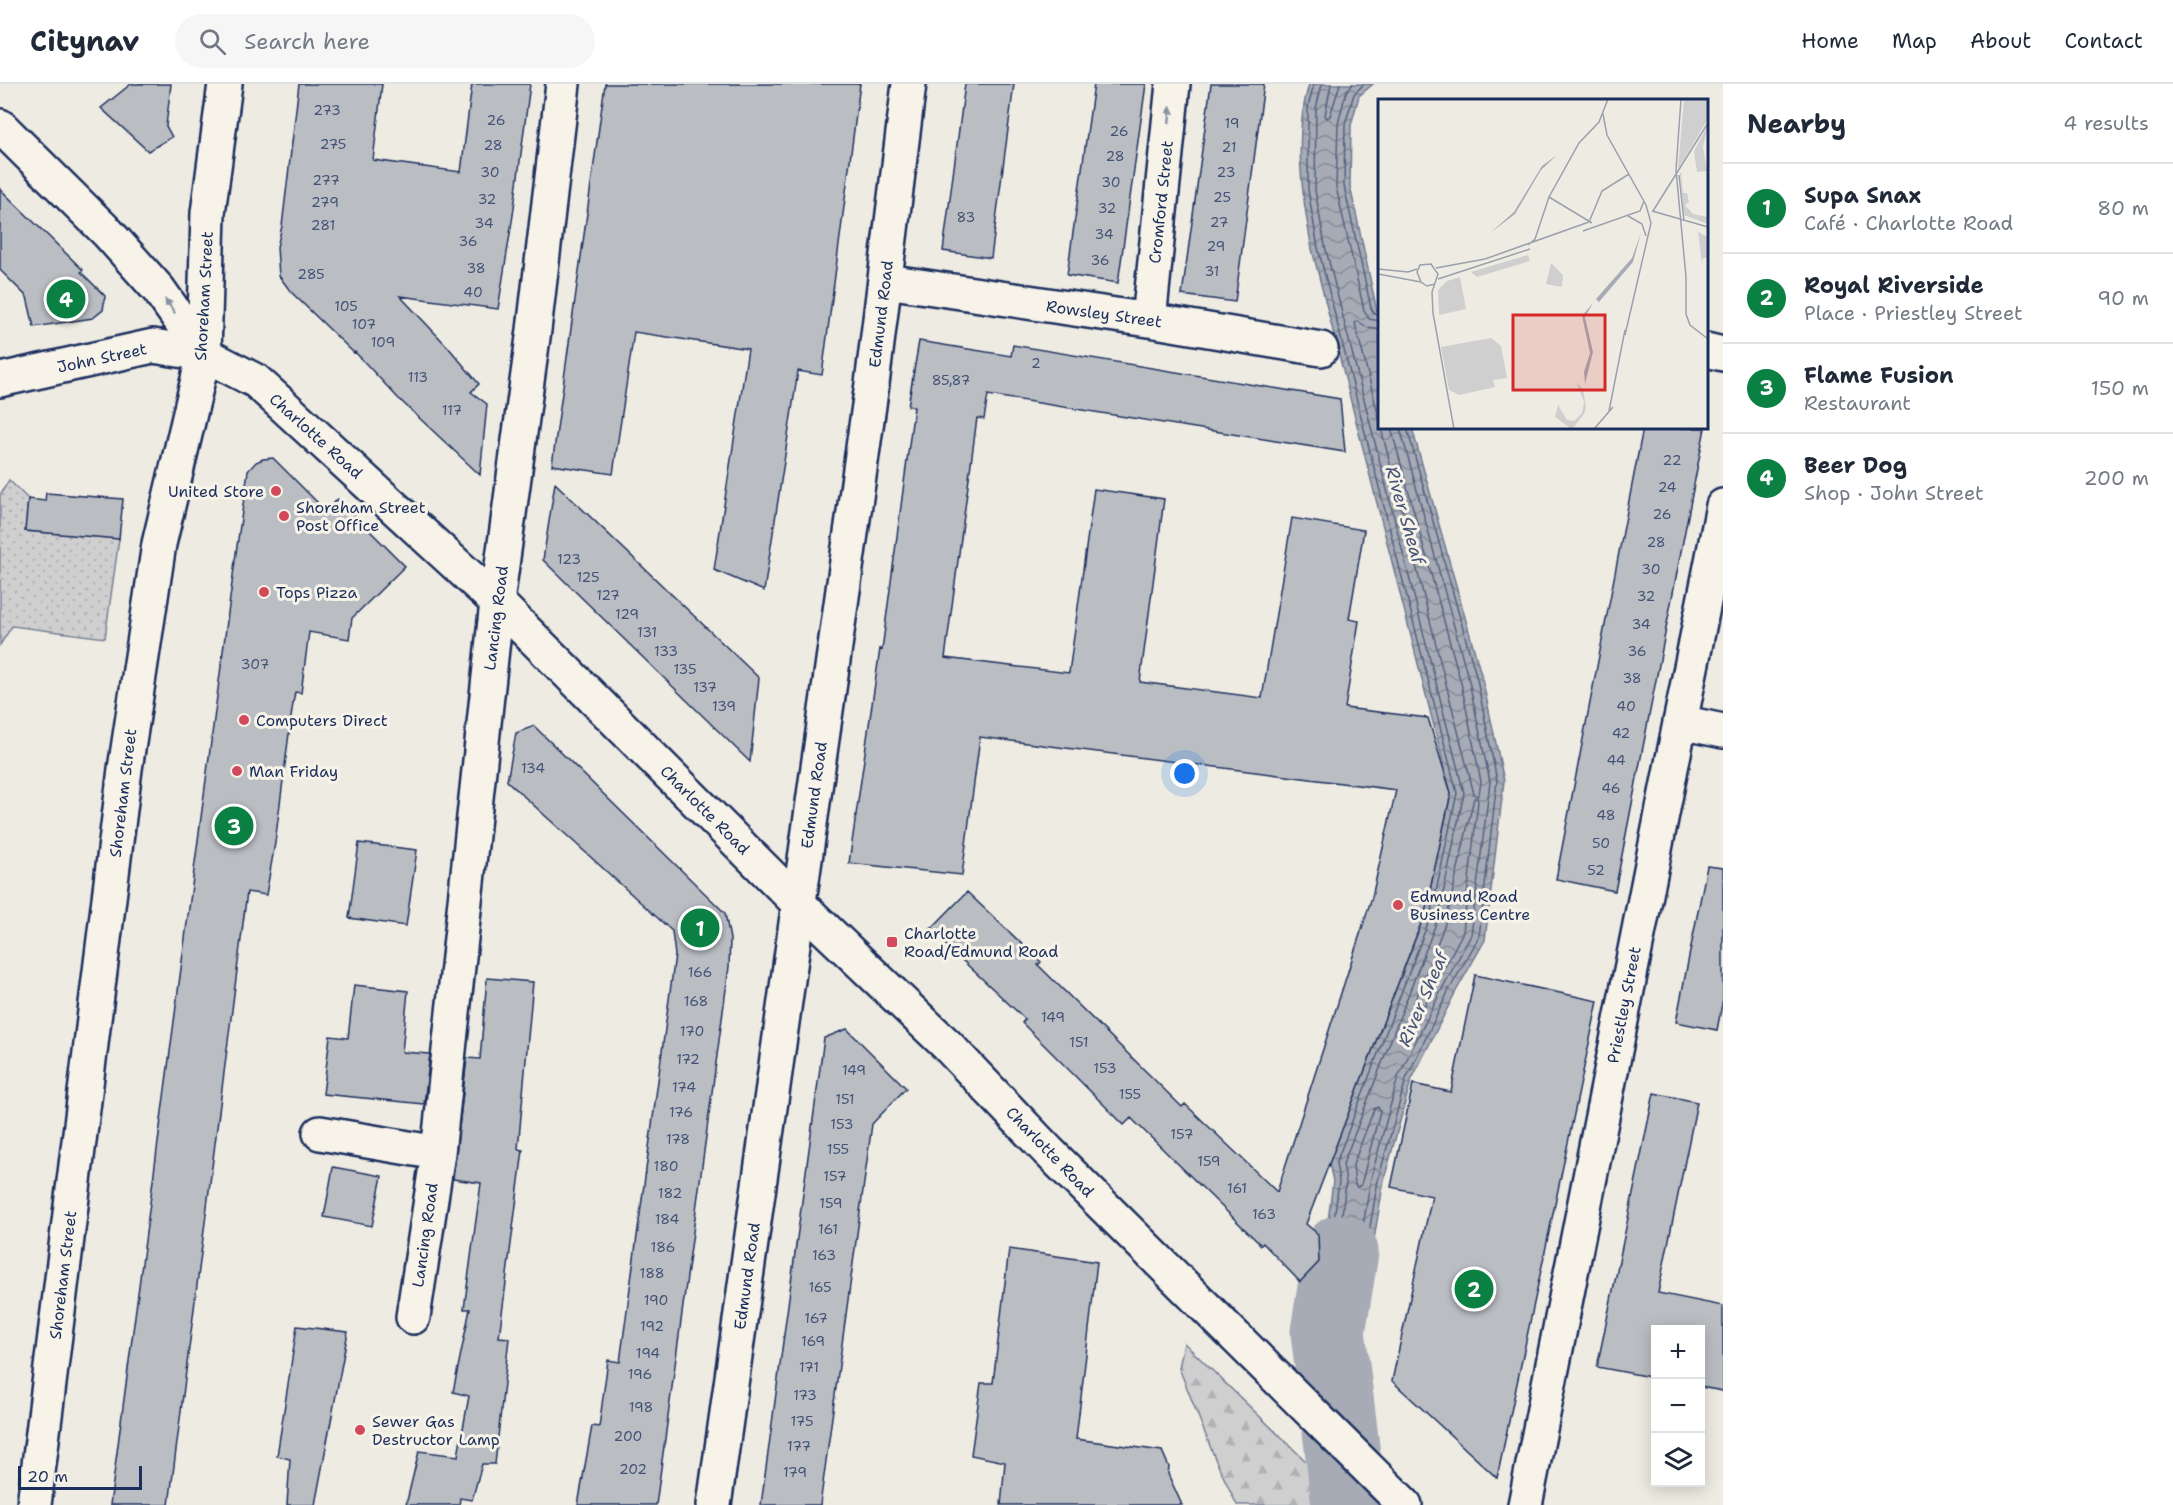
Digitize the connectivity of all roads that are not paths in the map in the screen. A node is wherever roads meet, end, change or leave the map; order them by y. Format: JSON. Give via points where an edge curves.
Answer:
{"nodes":[{"id":1,"x":225,"y":84,"type":"edge"},
{"id":2,"x":562,"y":84,"type":"edge"},
{"id":3,"x":909,"y":84,"type":"edge"},
{"id":4,"x":1173,"y":84,"type":"edge"},
{"id":5,"x":0,"y":126,"type":"edge"},
{"id":6,"x":886,"y":281,"type":"junction"},
{"id":7,"x":1149,"y":320,"type":"junction"},
{"id":8,"x":1321,"y":349,"type":"dead end"},
{"id":9,"x":1708,"y":350,"type":"edge"},
{"id":10,"x":204,"y":354,"type":"junction"},
{"id":11,"x":1723,"y":354,"type":"edge"},
{"id":12,"x":0,"y":380,"type":"edge"},
{"id":13,"x":1723,"y":506,"type":"edge"},
{"id":14,"x":497,"y":602,"type":"junction"},
{"id":15,"x":1680,"y":722,"type":"junction"},
{"id":16,"x":1723,"y":731,"type":"edge"},
{"id":17,"x":799,"y":904,"type":"junction"},
{"id":18,"x":320,"y":1133,"type":"dead end"},
{"id":19,"x":438,"y":1153,"type":"junction"},
{"id":20,"x":413,"y":1317,"type":"dead end"},
{"id":21,"x":34,"y":1505,"type":"edge"},
{"id":22,"x":714,"y":1505,"type":"edge"},
{"id":23,"x":1405,"y":1505,"type":"edge"},
{"id":24,"x":1525,"y":1505,"type":"edge"}],
"edges":[{"from":1,"to":10,"type":"street","name":"Shoreham Street","via":[[208,213]]},
{"from":2,"to":14,"type":"street","name":"Lancing Road"},
{"from":3,"to":6,"type":"street","name":"Edmund Road"},
{"from":7,"to":4,"type":"street","name":"Cromford Street","one_way":true},
{"from":10,"to":5,"type":"street","name":"Charlotte Road","one_way":true,"via":[[159,290],[108,233]]},
{"from":6,"to":7,"type":"street","name":"Rowsley Street"},
{"from":6,"to":17,"type":"street","name":"Edmund Road"},
{"from":7,"to":8,"type":"street","name":"Rowsley Street"},
{"from":9,"to":11,"type":"street"},
{"from":10,"to":12,"type":"street","name":"John Street","via":[[153,346]]},
{"from":10,"to":14,"type":"street","name":"Charlotte Road","via":[[255,381]]},
{"from":10,"to":21,"type":"street","name":"Shoreham Street","via":[[159,544],[131,733]]},
{"from":13,"to":15,"type":"street","name":"Priestley Street"},
{"from":14,"to":17,"type":"street","name":"Charlotte Road"},
{"from":14,"to":19,"type":"street","name":"Lancing Road"},
{"from":15,"to":16,"type":"street"},
{"from":15,"to":24,"type":"street","name":"Priestley Street"},
{"from":17,"to":22,"type":"street","name":"Edmund Road"},
{"from":17,"to":23,"type":"street","name":"Charlotte Road","via":[[947,1045],[1048,1151]]},
{"from":18,"to":19,"type":"street"},
{"from":19,"to":20,"type":"street","name":"Lancing Road"}]}
